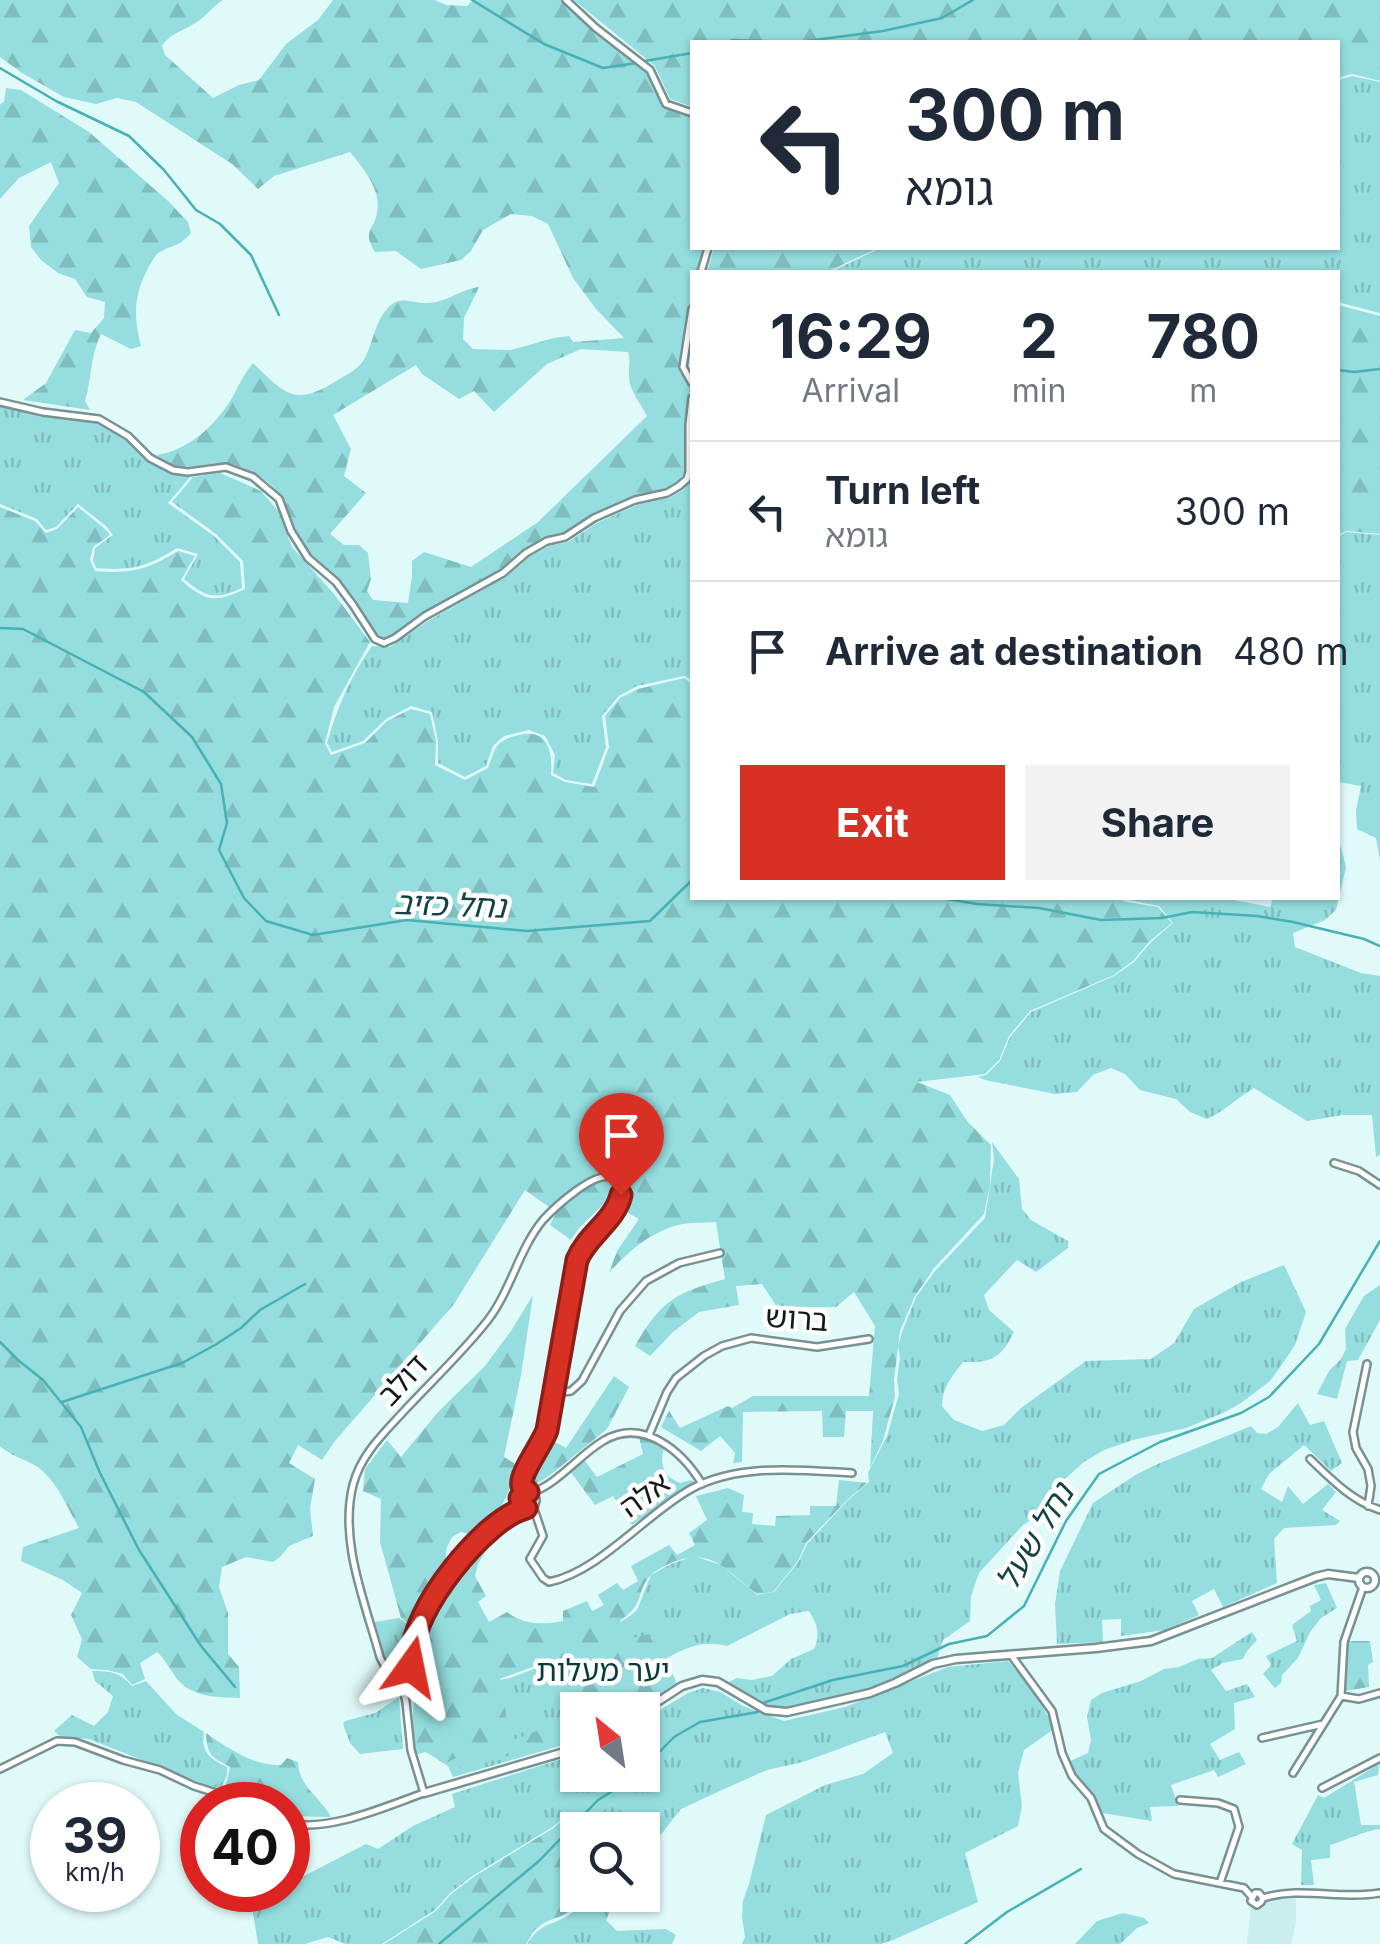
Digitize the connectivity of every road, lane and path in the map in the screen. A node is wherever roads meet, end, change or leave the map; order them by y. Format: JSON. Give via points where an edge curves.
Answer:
{"nodes":[{"id":1,"x":566,"y":0,"type":"edge"},
{"id":2,"x":690,"y":112,"type":"edge"},
{"id":3,"x":690,"y":323,"type":"edge"},
{"id":4,"x":690,"y":379,"type":"edge"},
{"id":5,"x":0,"y":402,"type":"edge"},
{"id":6,"x":690,"y":412,"type":"edge"},
{"id":7,"x":1334,"y":1164,"type":"dead end"},
{"id":8,"x":1380,"y":1185,"type":"edge"},
{"id":9,"x":720,"y":1253,"type":"dead end"},
{"id":10,"x":869,"y":1339,"type":"dead end"},
{"id":11,"x":1367,"y":1364,"type":"dead end"},
{"id":12,"x":554,"y":1393,"type":"junction"},
{"id":13,"x":649,"y":1436,"type":"junction"},
{"id":14,"x":1310,"y":1459,"type":"dead end"},
{"id":15,"x":852,"y":1473,"type":"dead end"},
{"id":16,"x":522,"y":1478,"type":"junction"},
{"id":17,"x":702,"y":1484,"type":"junction"},
{"id":18,"x":545,"y":1487,"type":"junction"},
{"id":19,"x":530,"y":1492,"type":"junction"},
{"id":20,"x":520,"y":1500,"type":"junction"},
{"id":21,"x":531,"y":1505,"type":"junction"},
{"id":22,"x":1368,"y":1506,"type":"junction"},
{"id":23,"x":1380,"y":1510,"type":"edge"},
{"id":24,"x":507,"y":1516,"type":"junction"},
{"id":25,"x":1359,"y":1578,"type":"junction"},
{"id":26,"x":1377,"y":1579,"type":"edge"},
{"id":27,"x":1363,"y":1587,"type":"junction"},
{"id":28,"x":412,"y":1653,"type":"junction"},
{"id":29,"x":1010,"y":1655,"type":"junction"},
{"id":30,"x":386,"y":1669,"type":"junction"},
{"id":31,"x":404,"y":1669,"type":"junction"},
{"id":32,"x":418,"y":1670,"type":"junction"},
{"id":33,"x":400,"y":1683,"type":"junction"},
{"id":34,"x":416,"y":1687,"type":"junction"},
{"id":35,"x":1380,"y":1693,"type":"edge"},
{"id":36,"x":1340,"y":1696,"type":"junction"},
{"id":37,"x":660,"y":1700,"type":"edge"},
{"id":38,"x":406,"y":1702,"type":"junction"},
{"id":39,"x":1322,"y":1724,"type":"junction"},
{"id":40,"x":1262,"y":1738,"type":"dead end"},
{"id":41,"x":560,"y":1753,"type":"edge"},
{"id":42,"x":1380,"y":1758,"type":"edge"},
{"id":43,"x":0,"y":1769,"type":"edge"},
{"id":44,"x":1293,"y":1773,"type":"dead end"},
{"id":45,"x":186,"y":1782,"type":"edge"},
{"id":46,"x":1322,"y":1788,"type":"dead end"},
{"id":47,"x":424,"y":1793,"type":"junction"},
{"id":48,"x":1180,"y":1800,"type":"dead end"},
{"id":49,"x":310,"y":1825,"type":"edge"},
{"id":50,"x":1220,"y":1883,"type":"junction"},
{"id":51,"x":1380,"y":1894,"type":"edge"}],
"edges":[{"from":1,"to":2,"type":"street","via":[[650,70],[666,104]]},
{"from":3,"to":4,"type":"street","via":[[683,368]]},
{"from":5,"to":6,"type":"street","via":[[99,419],[172,470],[226,467],[253,477],[279,499],[308,558],[384,643],[547,540],[680,486],[689,472]]},
{"from":7,"to":8,"type":"street"},
{"from":9,"to":12,"type":"street","via":[[679,1263],[646,1281],[620,1311],[582,1382]]},
{"from":10,"to":13,"type":"street","name":"ברוש","via":[[817,1346],[750,1338],[722,1346],[676,1378]]},
{"from":11,"to":22,"type":"street","via":[[1354,1432],[1368,1468]]},
{"from":12,"to":16,"type":"street","via":[[544,1439]]},
{"from":12,"to":30,"type":"street","name":"דולב","via":[[577,1260],[618,1206],[614,1179],[589,1182],[541,1222],[491,1316],[377,1440],[358,1470],[350,1500],[351,1544]]},
{"from":13,"to":17,"type":"street","via":[[673,1450]]},
{"from":13,"to":18,"type":"street","via":[[606,1439]]},
{"from":14,"to":22,"type":"street"},
{"from":15,"to":17,"type":"street","name":"אלה","via":[[766,1471]]},
{"from":16,"to":19,"type":"street"},
{"from":16,"to":20,"type":"street"},
{"from":17,"to":21,"type":"street","name":"אלה","via":[[556,1581],[546,1582],[530,1560],[543,1536]]},
{"from":18,"to":19,"type":"street"},
{"from":18,"to":21,"type":"street"},
{"from":19,"to":20,"type":"street"},
{"from":19,"to":21,"type":"street"},
{"from":20,"to":21,"type":"street"},
{"from":20,"to":24,"type":"street"},
{"from":21,"to":24,"type":"street"},
{"from":22,"to":23,"type":"street"},
{"from":24,"to":28,"type":"street","via":[[445,1578]]},
{"from":25,"to":26,"type":"main road","via":[[1369,1572]]},
{"from":25,"to":27,"type":"main road"},
{"from":25,"to":29,"type":"main road","via":[[1316,1577],[1151,1641]]},
{"from":26,"to":27,"type":"main road"},
{"from":27,"to":36,"type":"street","via":[[1344,1642]]},
{"from":28,"to":31,"type":"street"},
{"from":28,"to":32,"type":"street"},
{"from":29,"to":37,"type":"main road","via":[[933,1664],[870,1693],[788,1712],[766,1710],[702,1680]]},
{"from":29,"to":50,"type":"street","via":[[1052,1711],[1072,1776],[1104,1829],[1181,1877]]},
{"from":30,"to":31,"type":"street"},
{"from":30,"to":33,"type":"street","name":"דולב"},
{"from":31,"to":32,"type":"street"},
{"from":31,"to":33,"type":"street"},
{"from":32,"to":34,"type":"street"},
{"from":33,"to":34,"type":"street"},
{"from":33,"to":38,"type":"street"},
{"from":34,"to":38,"type":"street"},
{"from":35,"to":36,"type":"street"},
{"from":36,"to":39,"type":"street"},
{"from":38,"to":47,"type":"street","via":[[410,1750]]},
{"from":39,"to":40,"type":"street"},
{"from":39,"to":44,"type":"street"},
{"from":41,"to":47,"type":"main road"},
{"from":42,"to":46,"type":"street"},
{"from":43,"to":45,"type":"street","via":[[57,1741],[75,1742]]},
{"from":47,"to":49,"type":"street"},
{"from":48,"to":50,"type":"street","via":[[1234,1809],[1239,1827]]},
{"from":50,"to":51,"type":"street","via":[[1262,1898],[1281,1892]]}]}
